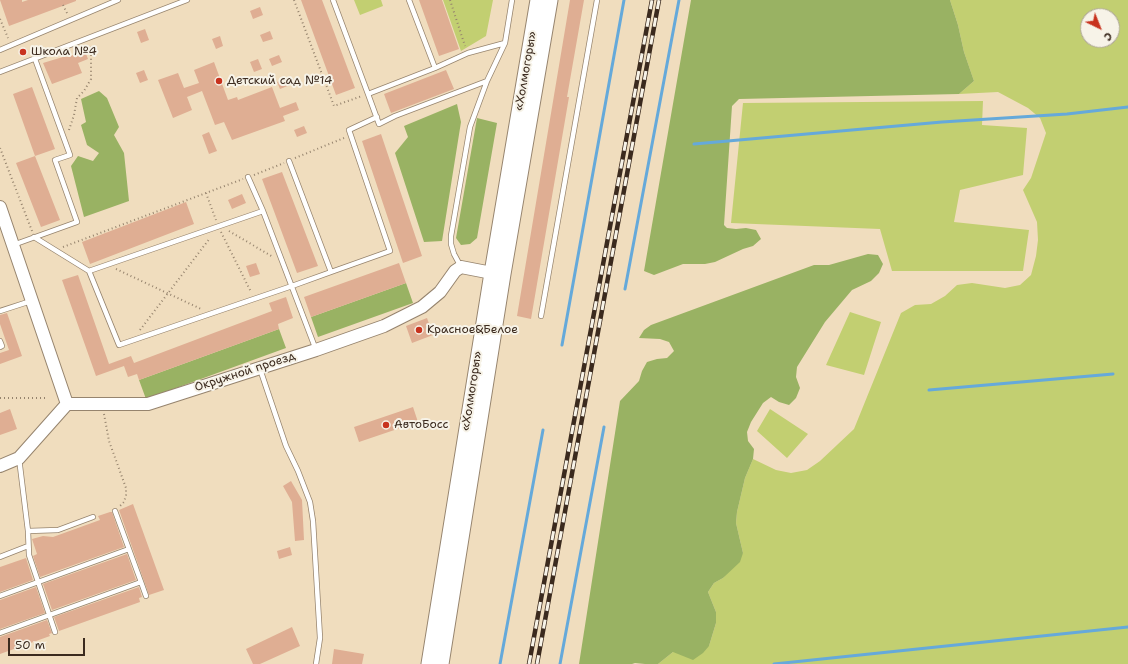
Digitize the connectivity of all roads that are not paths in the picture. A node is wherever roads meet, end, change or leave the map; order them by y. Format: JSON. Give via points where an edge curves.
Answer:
{"nodes":[{"id":1,"x":118,"y":0,"type":"edge"},
{"id":2,"x":187,"y":0,"type":"edge"},
{"id":3,"x":333,"y":0,"type":"edge"},
{"id":4,"x":409,"y":0,"type":"edge"},
{"id":5,"x":512,"y":0,"type":"edge"},
{"id":6,"x":538,"y":0,"type":"edge"},
{"id":7,"x":550,"y":0,"type":"edge"},
{"id":8,"x":597,"y":0,"type":"edge"},
{"id":9,"x":505,"y":42,"type":"junction"},
{"id":10,"x":0,"y":50,"type":"edge"},
{"id":11,"x":35,"y":59,"type":"junction"},
{"id":12,"x":435,"y":68,"type":"junction"},
{"id":13,"x":0,"y":72,"type":"edge"},
{"id":14,"x":487,"y":81,"type":"junction"},
{"id":15,"x":368,"y":94,"type":"junction"},
{"id":16,"x":377,"y":117,"type":"junction"},
{"id":17,"x":289,"y":161,"type":"road end"},
{"id":18,"x":248,"y":177,"type":"road end"},
{"id":19,"x":0,"y":207,"type":"edge"},
{"id":20,"x":263,"y":210,"type":"junction"},
{"id":21,"x":34,"y":237,"type":"junction"},
{"id":22,"x":13,"y":245,"type":"junction"},
{"id":23,"x":461,"y":266,"type":"junction"},
{"id":24,"x":89,"y":271,"type":"junction"},
{"id":25,"x":331,"y":272,"type":"junction"},
{"id":26,"x":492,"y":272,"type":"junction"},
{"id":27,"x":292,"y":286,"type":"junction"},
{"id":28,"x":32,"y":300,"type":"junction"},
{"id":29,"x":0,"y":311,"type":"edge"},
{"id":30,"x":541,"y":316,"type":"dead end"},
{"id":31,"x":0,"y":342,"type":"edge"},
{"id":32,"x":0,"y":347,"type":"edge"},
{"id":33,"x":316,"y":350,"type":"junction"},
{"id":34,"x":260,"y":368,"type":"junction"},
{"id":35,"x":67,"y":404,"type":"junction"},
{"id":36,"x":20,"y":458,"type":"junction"},
{"id":37,"x":0,"y":466,"type":"edge"},
{"id":38,"x":115,"y":511,"type":"road end"},
{"id":39,"x":94,"y":517,"type":"dead end"},
{"id":40,"x":28,"y":531,"type":"junction"},
{"id":41,"x":28,"y":546,"type":"junction"},
{"id":42,"x":129,"y":549,"type":"junction"},
{"id":43,"x":0,"y":557,"type":"edge"},
{"id":44,"x":38,"y":582,"type":"junction"},
{"id":45,"x":141,"y":582,"type":"junction"},
{"id":46,"x":0,"y":596,"type":"edge"},
{"id":47,"x":146,"y":596,"type":"dead end"},
{"id":48,"x":50,"y":615,"type":"junction"},
{"id":49,"x":55,"y":632,"type":"dead end"},
{"id":50,"x":0,"y":633,"type":"edge"},
{"id":51,"x":316,"y":664,"type":"edge"},
{"id":52,"x":429,"y":664,"type":"edge"},
{"id":53,"x":441,"y":664,"type":"edge"}],
"edges":[{"from":1,"to":10,"type":"lane"},
{"from":2,"to":11,"type":"lane"},
{"from":3,"to":15,"type":"lane"},
{"from":4,"to":12,"type":"lane"},
{"from":5,"to":9,"type":"lane"},
{"from":6,"to":26,"type":"highway","name":"«Холмогоры»"},
{"from":7,"to":53,"type":"highway","name":"«Холмогоры»"},
{"from":8,"to":30,"type":"lane"},
{"from":9,"to":12,"type":"lane","via":[[468,53]]},
{"from":9,"to":14,"type":"lane"},
{"from":11,"to":13,"type":"lane"},
{"from":11,"to":21,"type":"lane","via":[[70,154],[55,160],[77,222]]},
{"from":12,"to":15,"type":"lane"},
{"from":14,"to":16,"type":"lane","via":[[379,124]]},
{"from":14,"to":23,"type":"lane","via":[[470,127],[451,236],[454,254]]},
{"from":15,"to":16,"type":"lane"},
{"from":16,"to":25,"type":"lane","via":[[349,130],[390,250]]},
{"from":17,"to":25,"type":"lane"},
{"from":18,"to":20,"type":"lane"},
{"from":19,"to":22,"type":"street"},
{"from":20,"to":24,"type":"lane"},
{"from":20,"to":27,"type":"lane"},
{"from":21,"to":22,"type":"lane"},
{"from":21,"to":24,"type":"lane"},
{"from":22,"to":28,"type":"street"},
{"from":23,"to":26,"type":"street"},
{"from":23,"to":33,"type":"street","name":"Окружной проезд","via":[[440,292],[422,307],[384,326]]},
{"from":24,"to":27,"type":"lane","via":[[119,345]]},
{"from":25,"to":27,"type":"lane"},
{"from":26,"to":52,"type":"highway","name":"«Холмогоры»"},
{"from":27,"to":33,"type":"lane"},
{"from":28,"to":29,"type":"lane"},
{"from":28,"to":35,"type":"street"},
{"from":31,"to":32,"type":"lane"},
{"from":33,"to":34,"type":"street","name":"Окружной проезд"},
{"from":34,"to":35,"type":"street","name":"Окружной проезд","via":[[148,404]]},
{"from":34,"to":51,"type":"lane","via":[[286,446],[310,502],[320,638]]},
{"from":35,"to":36,"type":"street"},
{"from":36,"to":37,"type":"street"},
{"from":36,"to":40,"type":"lane"},
{"from":38,"to":42,"type":"lane"},
{"from":39,"to":40,"type":"lane","via":[[58,530]]},
{"from":40,"to":41,"type":"lane"},
{"from":41,"to":43,"type":"lane"},
{"from":41,"to":44,"type":"lane"},
{"from":42,"to":44,"type":"lane"},
{"from":42,"to":45,"type":"lane"},
{"from":44,"to":46,"type":"lane"},
{"from":44,"to":48,"type":"lane"},
{"from":45,"to":47,"type":"lane"},
{"from":45,"to":48,"type":"lane"},
{"from":48,"to":49,"type":"lane"},
{"from":48,"to":50,"type":"lane"}]}
